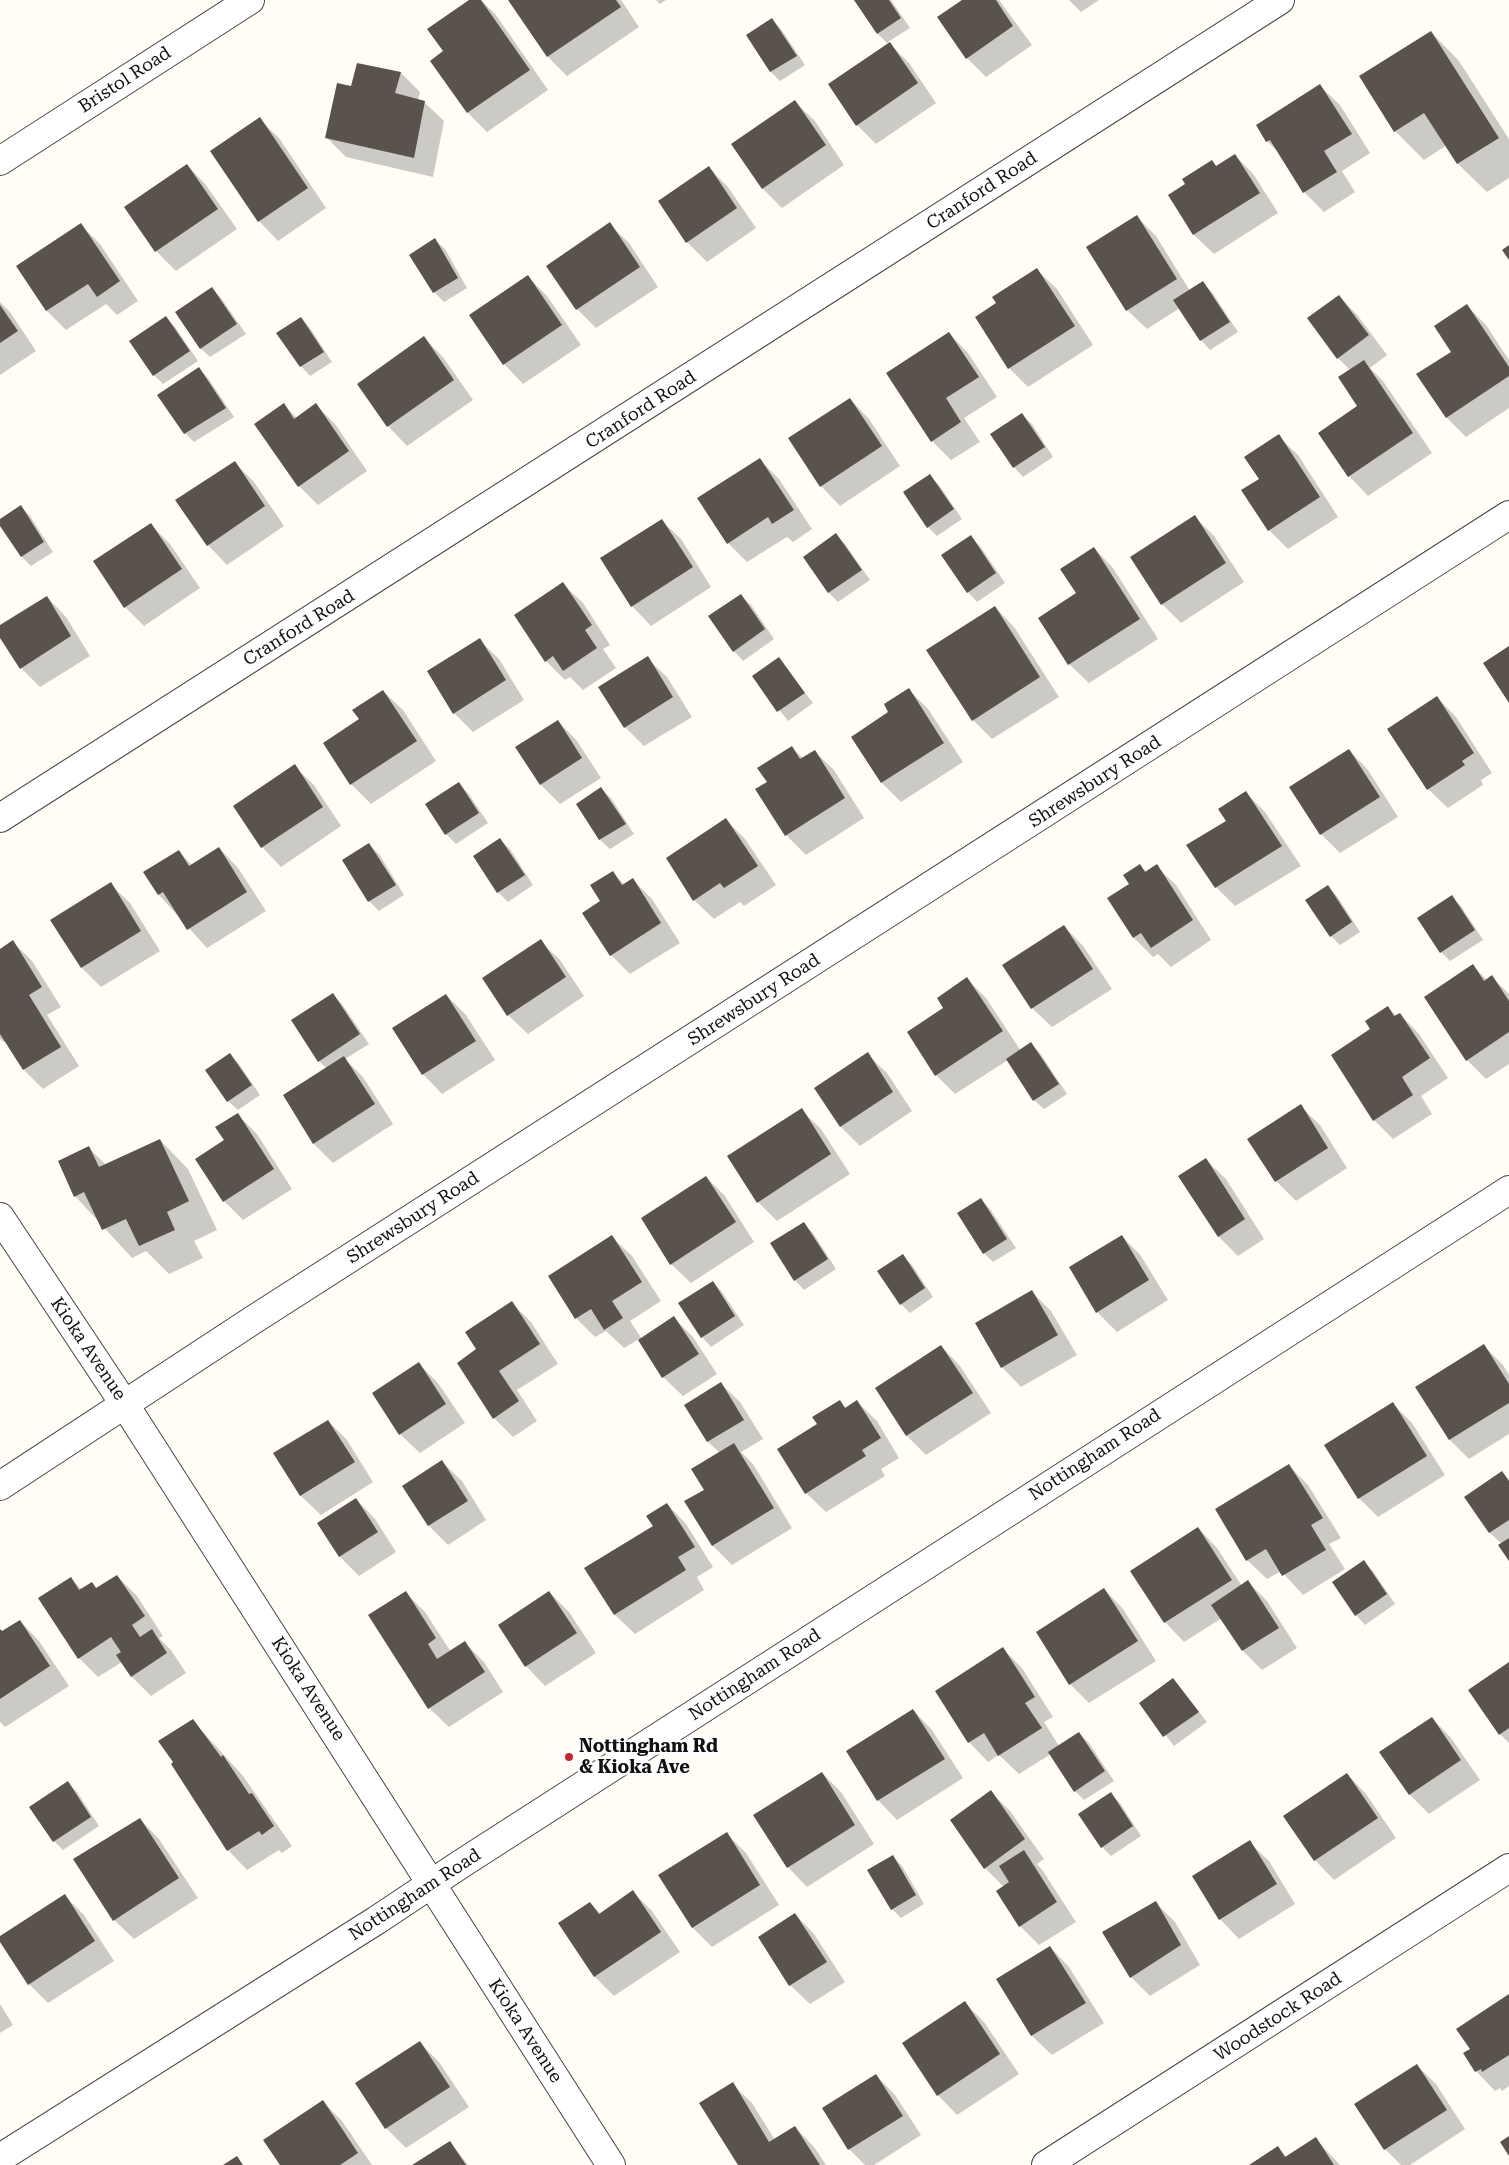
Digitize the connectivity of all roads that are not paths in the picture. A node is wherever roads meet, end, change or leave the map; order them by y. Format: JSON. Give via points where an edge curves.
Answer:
{"nodes":[{"id":1,"x":250,"y":0,"type":"edge"},
{"id":2,"x":1280,"y":0,"type":"edge"},
{"id":3,"x":0,"y":161,"type":"edge"},
{"id":4,"x":1509,"y":515,"type":"edge"},
{"id":5,"x":0,"y":818,"type":"edge"},
{"id":6,"x":1509,"y":1190,"type":"edge"},
{"id":7,"x":0,"y":1217,"type":"edge"},
{"id":8,"x":125,"y":1405,"type":"junction"},
{"id":9,"x":0,"y":1486,"type":"edge"},
{"id":10,"x":1509,"y":1868,"type":"edge"},
{"id":11,"x":431,"y":1884,"type":"junction"},
{"id":12,"x":0,"y":2158,"type":"edge"},
{"id":13,"x":611,"y":2165,"type":"edge"},
{"id":14,"x":1046,"y":2165,"type":"edge"}],
"edges":[{"from":1,"to":3,"type":"street","name":"Bristol Road"},
{"from":2,"to":5,"type":"street","name":"Cranford Road"},
{"from":4,"to":8,"type":"street","name":"Shrewsbury Road"},
{"from":6,"to":11,"type":"street","name":"Nottingham Road"},
{"from":7,"to":8,"type":"street","name":"Kioka Avenue"},
{"from":8,"to":9,"type":"street","name":"Shrewsbury Road"},
{"from":8,"to":11,"type":"street","name":"Kioka Avenue"},
{"from":10,"to":14,"type":"street","name":"Woodstock Road"},
{"from":11,"to":12,"type":"street","name":"Nottingham Road"},
{"from":11,"to":13,"type":"street","name":"Kioka Avenue"}]}
